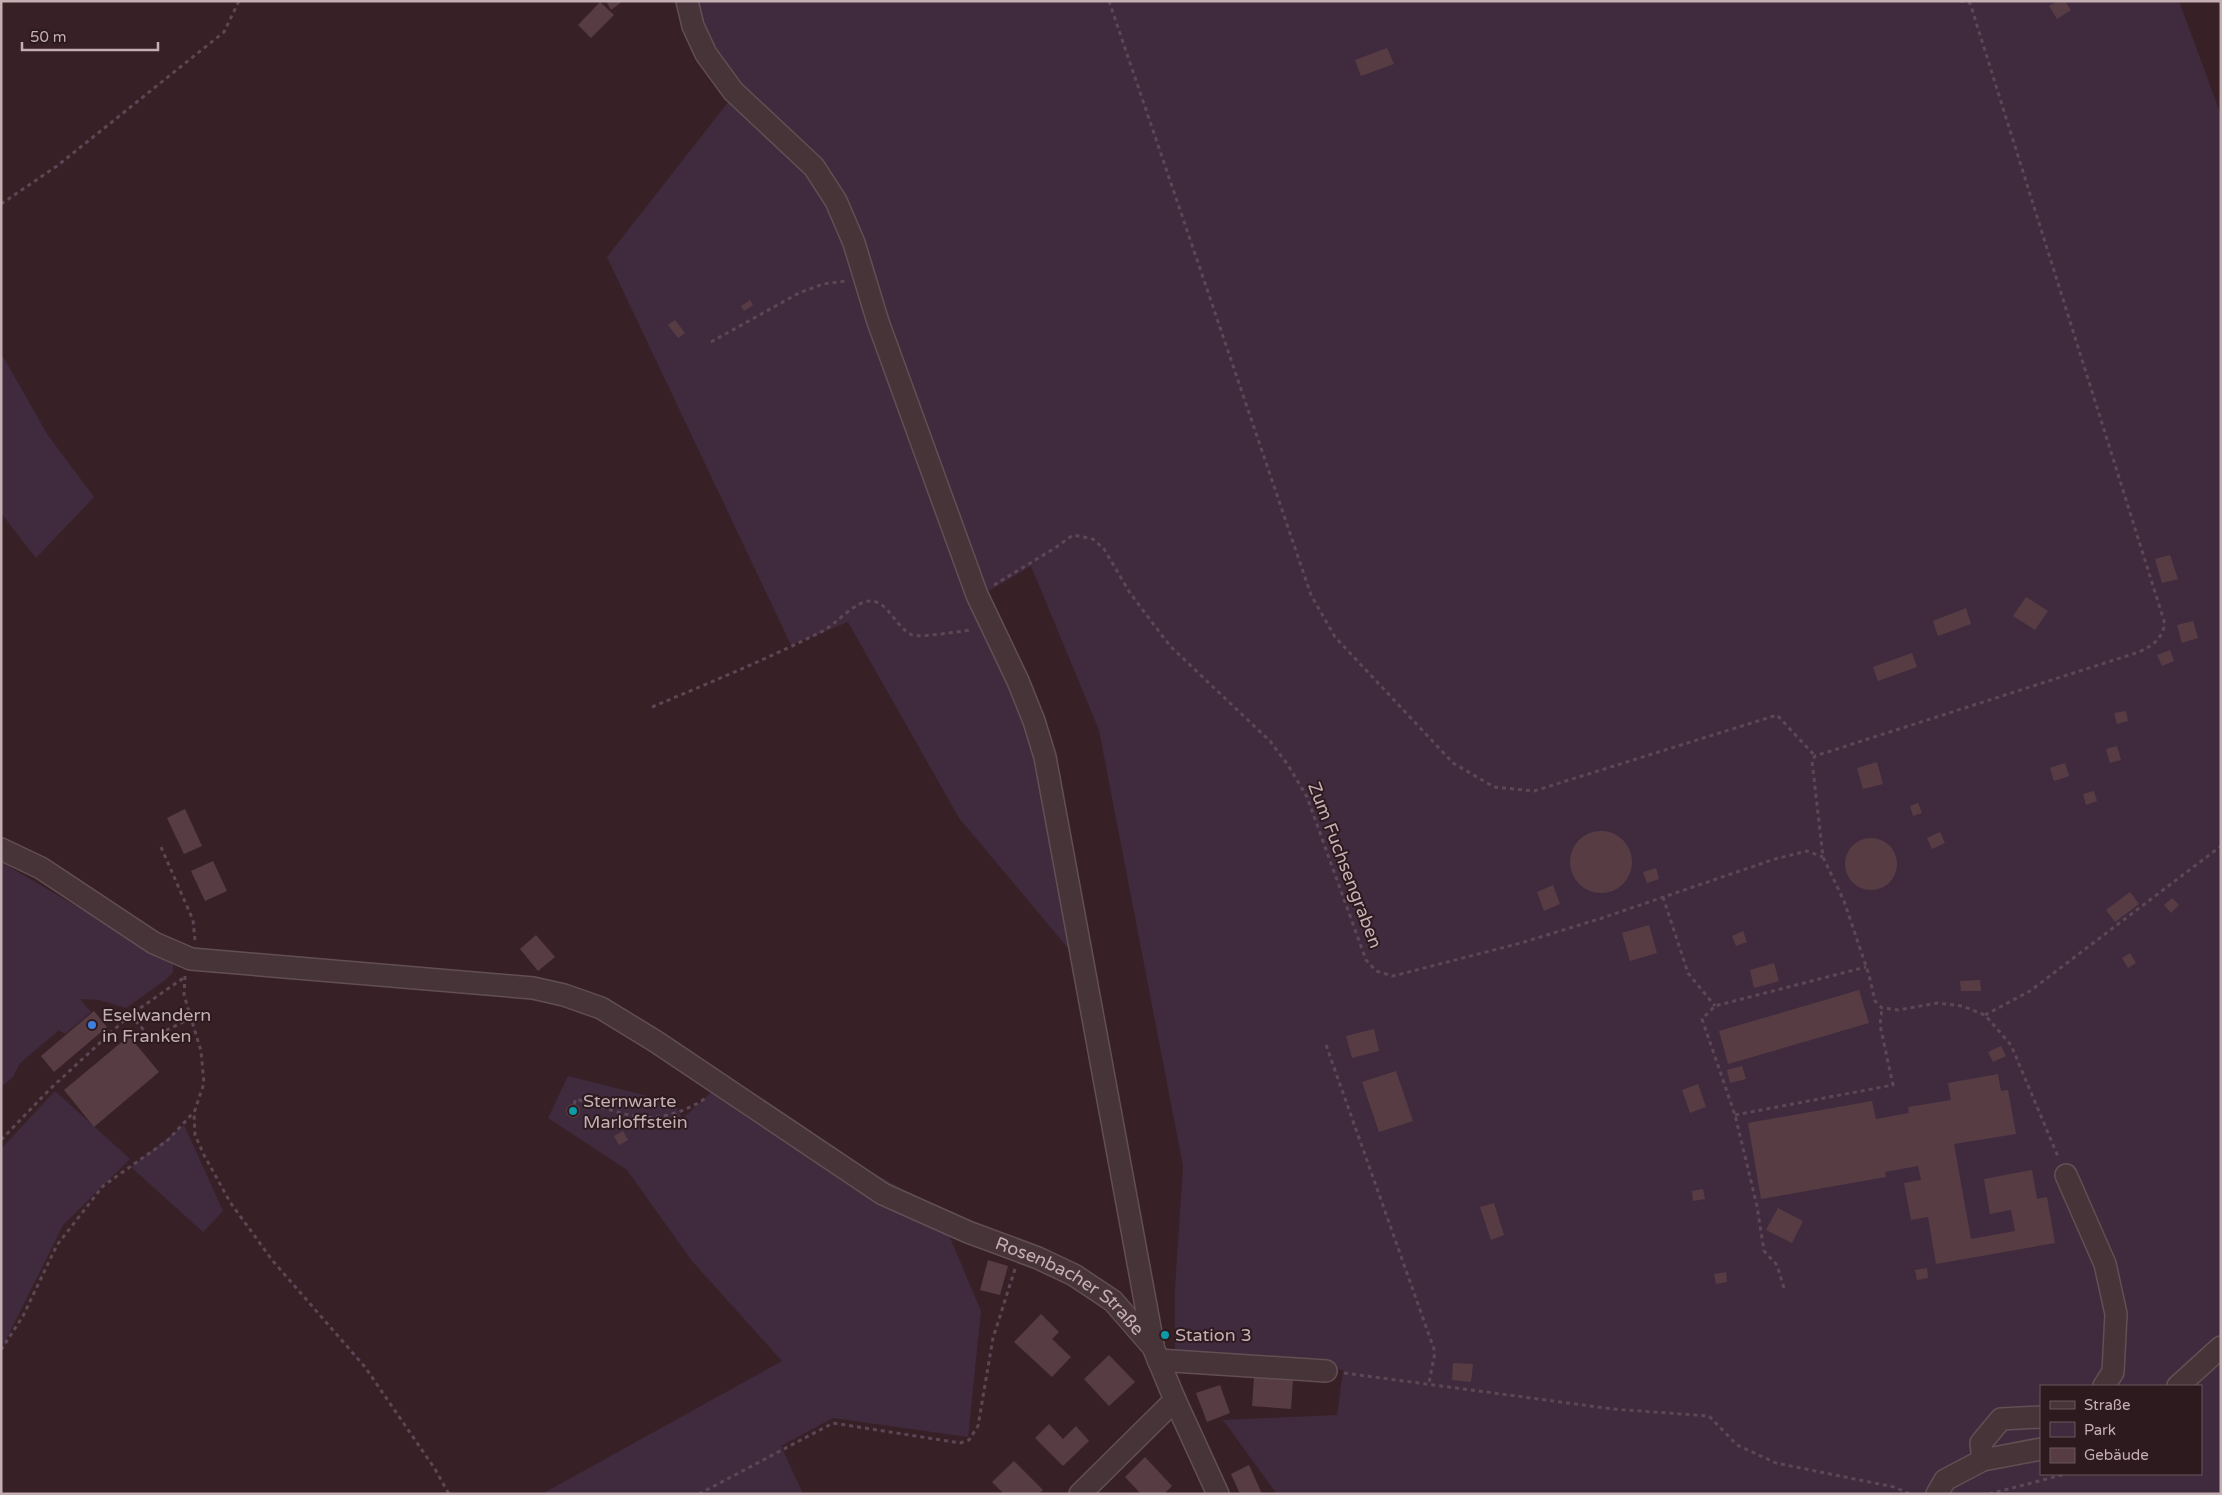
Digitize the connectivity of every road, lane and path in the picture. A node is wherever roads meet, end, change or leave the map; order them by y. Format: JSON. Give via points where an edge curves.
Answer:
{"nodes":[{"id":1,"x":238,"y":1,"type":"edge"},
{"id":2,"x":687,"y":1,"type":"edge"},
{"id":3,"x":1109,"y":1,"type":"edge"},
{"id":4,"x":1960,"y":1,"type":"edge"},
{"id":5,"x":1970,"y":2,"type":"edge"},
{"id":6,"x":1,"y":204,"type":"edge"},
{"id":7,"x":865,"y":279,"type":"junction"},
{"id":8,"x":711,"y":342,"type":"dead end"},
{"id":9,"x":977,"y":595,"type":"junction"},
{"id":10,"x":993,"y":628,"type":"junction"},
{"id":11,"x":652,"y":707,"type":"dead end"},
{"id":12,"x":1815,"y":756,"type":"junction"},
{"id":13,"x":2221,"y":846,"type":"edge"},
{"id":14,"x":162,"y":847,"type":"dead end"},
{"id":15,"x":1,"y":849,"type":"edge"},
{"id":16,"x":1823,"y":857,"type":"junction"},
{"id":17,"x":1663,"y":898,"type":"junction"},
{"id":18,"x":1866,"y":967,"type":"junction"},
{"id":19,"x":188,"y":968,"type":"junction"},
{"id":20,"x":1715,"y":1006,"type":"junction"},
{"id":21,"x":1882,"y":1008,"type":"junction"},
{"id":22,"x":1984,"y":1015,"type":"junction"},
{"id":23,"x":130,"y":1016,"type":"junction"},
{"id":24,"x":191,"y":1018,"type":"junction"},
{"id":25,"x":1326,"y":1045,"type":"dead end"},
{"id":26,"x":719,"y":1084,"type":"junction"},
{"id":27,"x":574,"y":1104,"type":"dead end"},
{"id":28,"x":194,"y":1113,"type":"junction"},
{"id":29,"x":1735,"y":1115,"type":"junction"},
{"id":30,"x":1,"y":1140,"type":"edge"},
{"id":31,"x":2066,"y":1175,"type":"joint"},
{"id":32,"x":1020,"y":1252,"type":"junction"},
{"id":33,"x":1140,"y":1280,"type":"junction"},
{"id":34,"x":1784,"y":1288,"type":"dead end"},
{"id":35,"x":1113,"y":1302,"type":"junction"},
{"id":36,"x":2221,"y":1347,"type":"edge"},
{"id":37,"x":1,"y":1350,"type":"edge"},
{"id":38,"x":1156,"y":1353,"type":"junction"},
{"id":39,"x":1326,"y":1371,"type":"joint"},
{"id":40,"x":1429,"y":1383,"type":"junction"},
{"id":41,"x":2105,"y":1385,"type":"edge"},
{"id":42,"x":2179,"y":1385,"type":"edge"},
{"id":43,"x":1175,"y":1400,"type":"junction"},
{"id":44,"x":2040,"y":1417,"type":"edge"},
{"id":45,"x":2040,"y":1449,"type":"edge"},
{"id":46,"x":1982,"y":1460,"type":"junction"},
{"id":47,"x":2062,"y":1475,"type":"edge"},
{"id":48,"x":449,"y":1494,"type":"edge"},
{"id":49,"x":699,"y":1494,"type":"edge"},
{"id":50,"x":1080,"y":1494,"type":"edge"},
{"id":51,"x":1218,"y":1494,"type":"edge"},
{"id":52,"x":1910,"y":1494,"type":"edge"},
{"id":53,"x":1937,"y":1494,"type":"edge"},
{"id":54,"x":1989,"y":1494,"type":"edge"}],
"edges":[{"from":1,"to":6,"type":"path","via":[[224,32],[57,166]]},
{"from":2,"to":7,"type":"street","via":[[693,26],[706,54],[733,91],[814,167],[832,194],[854,243]]},
{"from":3,"to":12,"type":"path","via":[[1311,595],[1335,637],[1453,762],[1494,787],[1534,791],[1777,715]]},
{"from":4,"to":5,"type":"path"},
{"from":5,"to":12,"type":"path","via":[[2165,624],[2155,644],[2139,652]]},
{"from":7,"to":8,"type":"path","via":[[823,284],[799,293]]},
{"from":7,"to":9,"type":"street"},
{"from":9,"to":10,"type":"street"},
{"from":9,"to":17,"type":"path","name":"Zum Fuchsengraben","via":[[1073,535],[1093,539],[1104,549],[1130,593],[1170,646],[1270,741],[1288,764],[1307,798],[1366,960],[1376,971],[1393,976],[1421,969],[1521,943]]},
{"from":10,"to":11,"type":"path","via":[[914,636],[902,629],[882,605],[872,601],[862,603],[828,628],[787,649]]},
{"from":10,"to":33,"type":"street","via":[[1021,689],[1045,758]]},
{"from":12,"to":16,"type":"path","via":[[1812,761]]},
{"from":13,"to":22,"type":"path","via":[[2030,991]]},
{"from":14,"to":19,"type":"path","via":[[193,920],[196,948]]},
{"from":15,"to":19,"type":"street","name":"Rosenbacher Straße","via":[[41,868]]},
{"from":16,"to":17,"type":"path","name":"Zum Fuchsengraben","via":[[1807,851],[1774,859]]},
{"from":16,"to":18,"type":"path","via":[[1844,901]]},
{"from":17,"to":20,"type":"path","via":[[1688,973]]},
{"from":18,"to":20,"type":"path"},
{"from":18,"to":21,"type":"path","via":[[1875,1001]]},
{"from":19,"to":23,"type":"path"},
{"from":19,"to":24,"type":"path","via":[[184,995]]},
{"from":19,"to":26,"type":"street","name":"Rosenbacher Straße","via":[[533,988],[601,1008]]},
{"from":20,"to":29,"type":"path","via":[[1702,1019]]},
{"from":21,"to":22,"type":"path","via":[[1898,1010],[1937,1003],[1962,1006]]},
{"from":21,"to":29,"type":"path","via":[[1880,1025],[1893,1085]]},
{"from":22,"to":31,"type":"path","via":[[2011,1045]]},
{"from":23,"to":24,"type":"path","via":[[151,1038]]},
{"from":23,"to":30,"type":"path","via":[[50,1089]]},
{"from":24,"to":28,"type":"path","via":[[201,1051],[204,1083]]},
{"from":25,"to":40,"type":"path","via":[[1435,1352]]},
{"from":26,"to":27,"type":"path","via":[[700,1102],[657,1117],[640,1117],[576,1099]]},
{"from":26,"to":32,"type":"street","name":"Rosenbacher Straße","via":[[883,1194]]},
{"from":28,"to":37,"type":"path","via":[[168,1140],[103,1186],[57,1245],[22,1316]]},
{"from":28,"to":48,"type":"path","via":[[195,1134],[230,1202],[272,1260],[365,1367]]},
{"from":29,"to":34,"type":"path","via":[[1764,1251],[1777,1265]]},
{"from":31,"to":41,"type":"street","via":[[2104,1264],[2116,1314],[2113,1372]]},
{"from":32,"to":35,"type":"street","name":"Rosenbacher Straße","via":[[1074,1275]]},
{"from":32,"to":49,"type":"path","via":[[993,1338],[978,1426],[969,1440],[960,1443],[833,1423]]},
{"from":33,"to":35,"type":"street"},
{"from":33,"to":38,"type":"street"},
{"from":35,"to":38,"type":"street","name":"Rosenbacher Straße"},
{"from":36,"to":42,"type":"street"},
{"from":38,"to":39,"type":"street"},
{"from":38,"to":43,"type":"street","name":"Rosenbacher Straße"},
{"from":39,"to":40,"type":"path"},
{"from":40,"to":52,"type":"path","via":[[1613,1408],[1710,1416],[1737,1445],[1776,1463],[1894,1487]]},
{"from":43,"to":50,"type":"street"},
{"from":43,"to":51,"type":"street","name":"Rosenbacher Straße"},
{"from":44,"to":46,"type":"street","via":[[2000,1419],[1981,1443]]},
{"from":45,"to":46,"type":"street"},
{"from":46,"to":53,"type":"street","via":[[1945,1480]]},
{"from":47,"to":54,"type":"path"}]}
